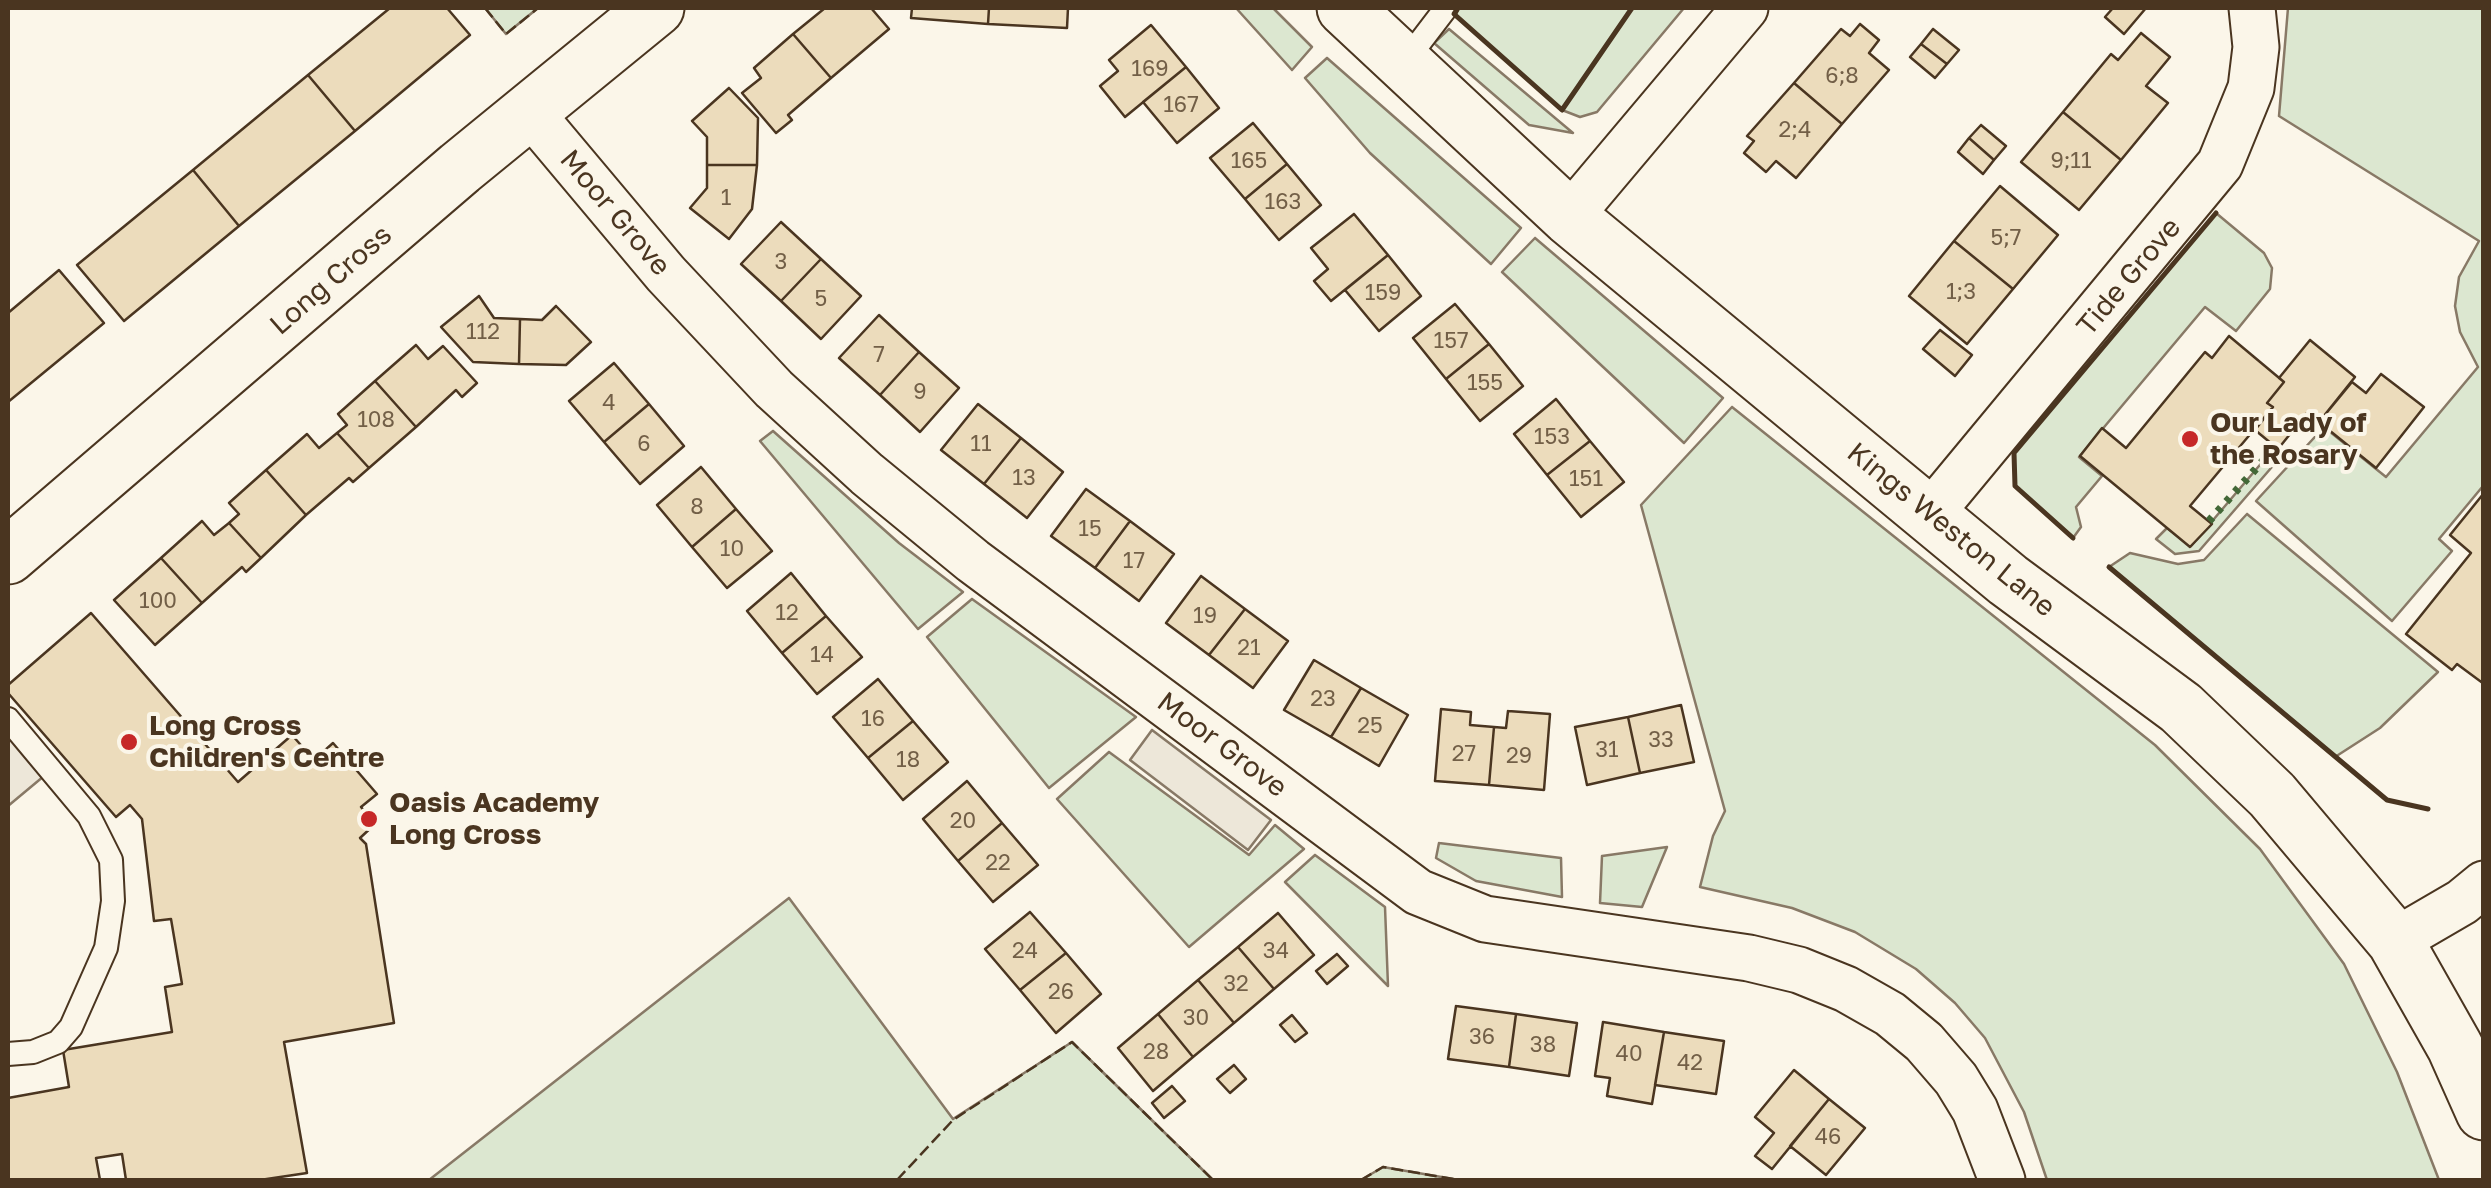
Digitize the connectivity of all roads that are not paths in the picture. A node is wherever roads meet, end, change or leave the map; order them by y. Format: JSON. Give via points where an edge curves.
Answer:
{"nodes":[{"id":1,"x":656,"y":8,"type":"edge"},
{"id":2,"x":1345,"y":8,"type":"edge"},
{"id":3,"x":1446,"y":8,"type":"edge"},
{"id":4,"x":1745,"y":8,"type":"edge"},
{"id":5,"x":2252,"y":8,"type":"edge"},
{"id":6,"x":1404,"y":64,"type":"junction"},
{"id":7,"x":530,"y":112,"type":"junction"},
{"id":8,"x":1570,"y":217,"type":"junction"},
{"id":9,"x":1930,"y":514,"type":"junction"},
{"id":10,"x":8,"y":556,"type":"edge"},
{"id":11,"x":8,"y":719,"type":"edge"},
{"id":12,"x":2484,"y":884,"type":"edge"},
{"id":13,"x":2395,"y":940,"type":"junction"},
{"id":14,"x":8,"y":1054,"type":"edge"},
{"id":15,"x":2484,"y":1112,"type":"edge"},
{"id":16,"x":2002,"y":1180,"type":"edge"}],
"edges":[{"from":1,"to":7,"type":"street","name":"Long Cross"},
{"from":2,"to":6,"type":"street","name":"Kings Weston Lane"},
{"from":3,"to":6,"type":"lane"},
{"from":4,"to":8,"type":"street"},
{"from":5,"to":9,"type":"street","name":"Tide Grove","via":[[2251,88],[2220,164]]},
{"from":6,"to":8,"type":"street","name":"Kings Weston Lane"},
{"from":7,"to":10,"type":"street","name":"Long Cross"},
{"from":7,"to":16,"type":"street","name":"Moor Grove","via":[[720,332],[867,474],[973,561],[1403,882],[1431,901],[1485,919],[1748,958],[1846,990],[1890,1014],[1956,1079]]},
{"from":8,"to":9,"type":"street","name":"Kings Weston Lane"},
{"from":9,"to":13,"type":"street","name":"Kings Weston Lane","via":[[2181,708],[2272,795]]},
{"from":11,"to":14,"type":"lane","via":[[89,816],[111,860],[114,901],[106,948],[71,1027],[58,1042]]},
{"from":12,"to":13,"type":"street"},
{"from":13,"to":15,"type":"street","name":"Kings Weston Lane"}]}
